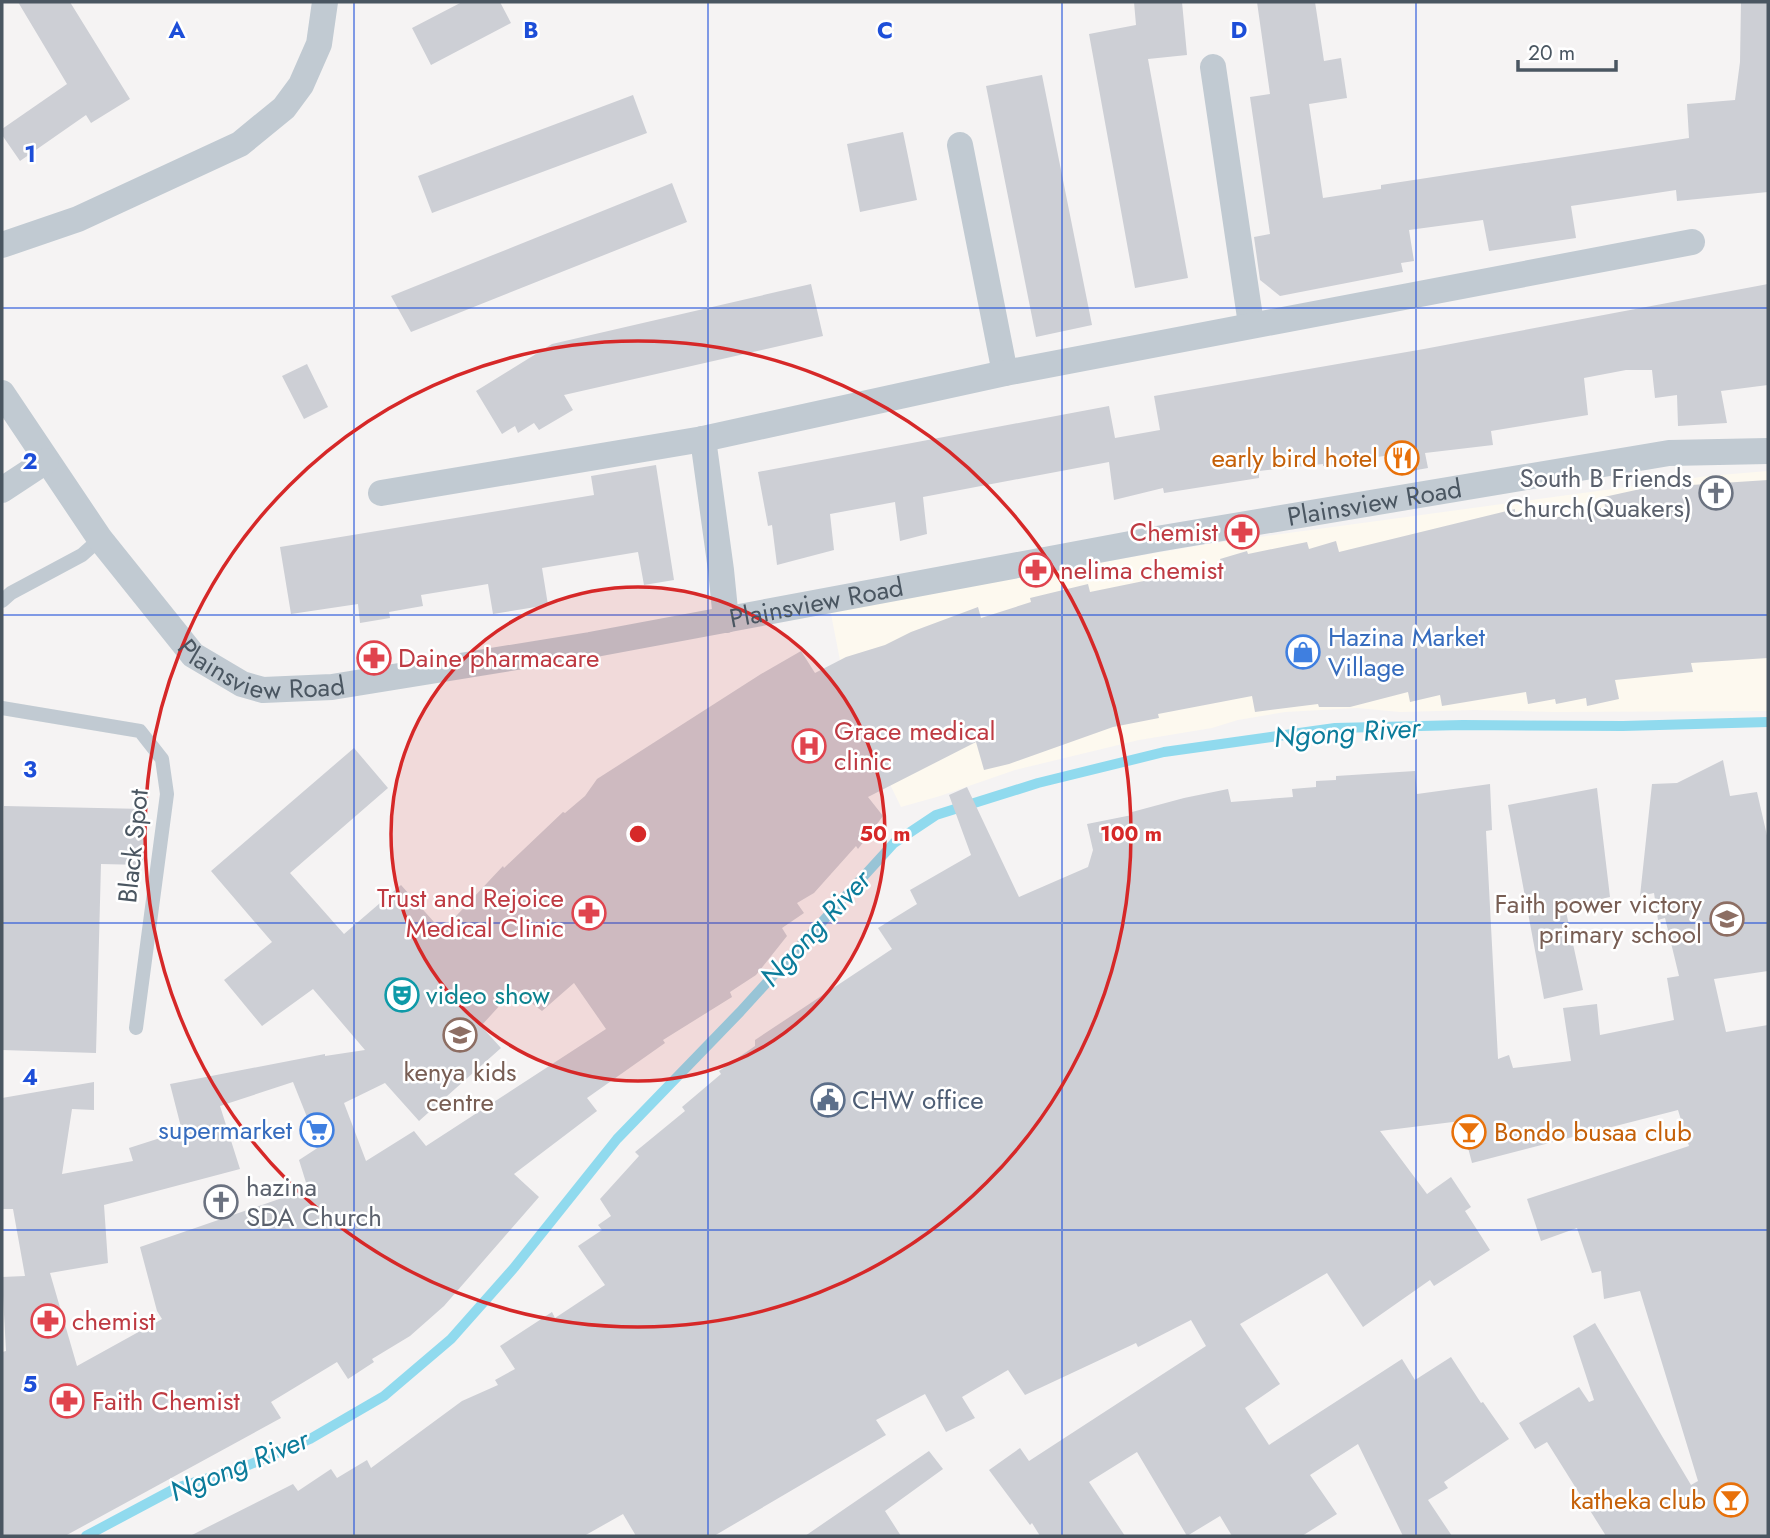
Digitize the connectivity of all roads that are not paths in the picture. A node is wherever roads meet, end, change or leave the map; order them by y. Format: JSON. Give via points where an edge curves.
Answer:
{"nodes":[{"id":1,"x":325,"y":2,"type":"edge"},
{"id":2,"x":1213,"y":67,"type":"dead end"},
{"id":3,"x":960,"y":145,"type":"dead end"},
{"id":4,"x":1692,"y":242,"type":"dead end"},
{"id":5,"x":2,"y":245,"type":"edge"},
{"id":6,"x":1251,"y":324,"type":"junction"},
{"id":7,"x":1005,"y":373,"type":"junction"},
{"id":8,"x":2,"y":393,"type":"edge"},
{"id":9,"x":703,"y":439,"type":"junction"},
{"id":10,"x":1768,"y":452,"type":"edge"},
{"id":11,"x":46,"y":461,"type":"junction"},
{"id":12,"x":2,"y":490,"type":"edge"},
{"id":13,"x":381,"y":493,"type":"dead end"},
{"id":14,"x":100,"y":539,"type":"junction"},
{"id":15,"x":2,"y":601,"type":"edge"},
{"id":16,"x":726,"y":620,"type":"junction"},
{"id":17,"x":2,"y":708,"type":"edge"},
{"id":18,"x":136,"y":1028,"type":"dead end"}],
"edges":[{"from":1,"to":5,"type":"street","via":[[319,44],[301,85],[284,107],[240,144],[79,219]]},
{"from":2,"to":6,"type":"street"},
{"from":3,"to":7,"type":"street"},
{"from":4,"to":6,"type":"street"},
{"from":6,"to":7,"type":"street"},
{"from":7,"to":9,"type":"street"},
{"from":8,"to":11,"type":"street","name":"Plainsview Road"},
{"from":9,"to":13,"type":"street"},
{"from":9,"to":16,"type":"street"},
{"from":10,"to":16,"type":"street","name":"Plainsview Road","via":[[1656,455],[1157,539]]},
{"from":11,"to":12,"type":"street"},
{"from":11,"to":14,"type":"street","name":"Plainsview Road"},
{"from":14,"to":15,"type":"lane","via":[[82,555]]},
{"from":14,"to":16,"type":"street","name":"Plainsview Road","via":[[192,655],[242,684],[263,690],[332,687]]},
{"from":17,"to":18,"type":"lane","name":"Black Spot","via":[[140,731],[162,759],[167,794]]}]}
